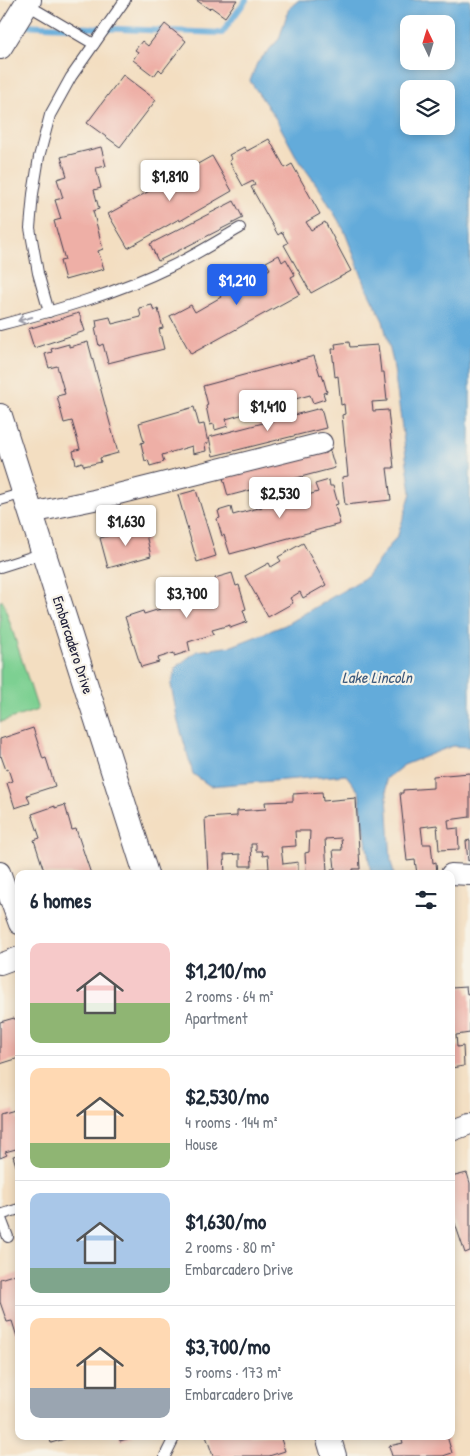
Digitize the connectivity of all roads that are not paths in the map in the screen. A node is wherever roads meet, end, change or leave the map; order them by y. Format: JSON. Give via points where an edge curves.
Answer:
{"nodes":[{"id":1,"x":125,"y":0,"type":"edge"},
{"id":2,"x":27,"y":2,"type":"edge"},
{"id":3,"x":94,"y":44,"type":"junction"},
{"id":4,"x":0,"y":48,"type":"edge"},
{"id":5,"x":240,"y":228,"type":"dead end"},
{"id":6,"x":49,"y":312,"type":"junction"},
{"id":7,"x":0,"y":325,"type":"edge"},
{"id":8,"x":0,"y":416,"type":"edge"},
{"id":9,"x":322,"y":443,"type":"dead end"},
{"id":10,"x":0,"y":500,"type":"edge"},
{"id":11,"x":28,"y":503,"type":"junction"},
{"id":12,"x":44,"y":553,"type":"junction"},
{"id":13,"x":0,"y":567,"type":"edge"},
{"id":14,"x":145,"y":870,"type":"edge"},
{"id":15,"x":0,"y":872,"type":"edge"},
{"id":16,"x":455,"y":874,"type":"edge"},
{"id":17,"x":470,"y":875,"type":"edge"},
{"id":18,"x":15,"y":913,"type":"edge"},
{"id":19,"x":470,"y":1124,"type":"edge"},
{"id":20,"x":455,"y":1130,"type":"edge"},
{"id":21,"x":15,"y":1210,"type":"edge"},
{"id":22,"x":0,"y":1216,"type":"edge"},
{"id":23,"x":8,"y":1237,"type":"dead end"},
{"id":24,"x":173,"y":1440,"type":"edge"},
{"id":25,"x":329,"y":1440,"type":"edge"},
{"id":26,"x":165,"y":1456,"type":"edge"},
{"id":27,"x":334,"y":1456,"type":"edge"}],
"edges":[{"from":1,"to":3,"type":"lane"},
{"from":2,"to":3,"type":"lane"},
{"from":2,"to":4,"type":"street"},
{"from":3,"to":6,"type":"lane","via":[[50,115],[39,158],[30,228]]},
{"from":5,"to":6,"type":"lane","via":[[170,267]]},
{"from":6,"to":7,"type":"lane","one_way":true},
{"from":8,"to":11,"type":"street","name":"Embarcadero Drive"},
{"from":9,"to":11,"type":"street","via":[[94,500]]},
{"from":10,"to":11,"type":"lane"},
{"from":11,"to":12,"type":"street","name":"Embarcadero Drive"},
{"from":12,"to":13,"type":"lane"},
{"from":12,"to":14,"type":"street","name":"Embarcadero Drive"},
{"from":15,"to":18,"type":"street"},
{"from":16,"to":17,"type":"street"},
{"from":19,"to":20,"type":"street"},
{"from":21,"to":22,"type":"lane"},
{"from":22,"to":23,"type":"lane"},
{"from":24,"to":26,"type":"lane"},
{"from":25,"to":27,"type":"street"}]}
